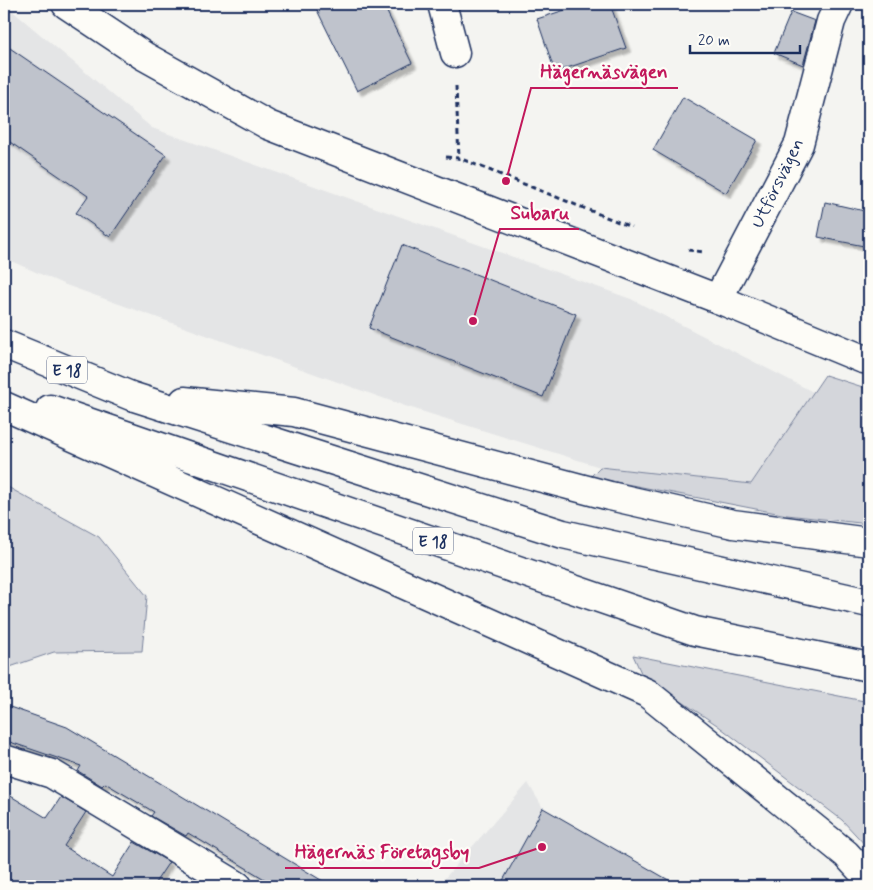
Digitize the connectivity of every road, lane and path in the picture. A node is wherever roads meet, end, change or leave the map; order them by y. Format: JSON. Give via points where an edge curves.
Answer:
{"nodes":[{"id":1,"x":66,"y":4,"type":"edge"},
{"id":2,"x":442,"y":4,"type":"edge"},
{"id":3,"x":839,"y":4,"type":"edge"},
{"id":4,"x":455,"y":53,"type":"joint"},
{"id":5,"x":457,"y":200,"type":"junction"},
{"id":6,"x":718,"y":299,"type":"junction"},
{"id":7,"x":4,"y":344,"type":"edge"},
{"id":8,"x":869,"y":360,"type":"edge"},
{"id":9,"x":4,"y":393,"type":"edge"},
{"id":10,"x":131,"y":396,"type":"junction"},
{"id":11,"x":4,"y":406,"type":"edge"},
{"id":12,"x":869,"y":542,"type":"edge"},
{"id":13,"x":869,"y":604,"type":"edge"},
{"id":14,"x":869,"y":667,"type":"edge"},
{"id":15,"x":4,"y":760,"type":"edge"},
{"id":16,"x":869,"y":878,"type":"edge"},
{"id":17,"x":238,"y":886,"type":"edge"}],
"edges":[{"from":1,"to":5,"type":"main road","via":[[144,56],[268,125]]},
{"from":2,"to":4,"type":"main road"},
{"from":3,"to":6,"type":"main road","name":"Utförsvägen","via":[[831,21],[799,144]]},
{"from":4,"to":5,"type":"path","via":[[461,176]]},
{"from":5,"to":6,"type":"main road"},
{"from":6,"to":8,"type":"main road"},
{"from":7,"to":10,"type":"main road","number":"E 18"},
{"from":9,"to":14,"type":"main road","number":"E 18","via":[[695,631]]},
{"from":10,"to":12,"type":"main road","via":[[294,412],[610,496],[733,524]]},
{"from":10,"to":13,"type":"main road","number":"E 18","via":[[563,534]]},
{"from":11,"to":16,"type":"main road","via":[[647,693],[846,854]]},
{"from":15,"to":17,"type":"main road","via":[[52,774]]}]}
